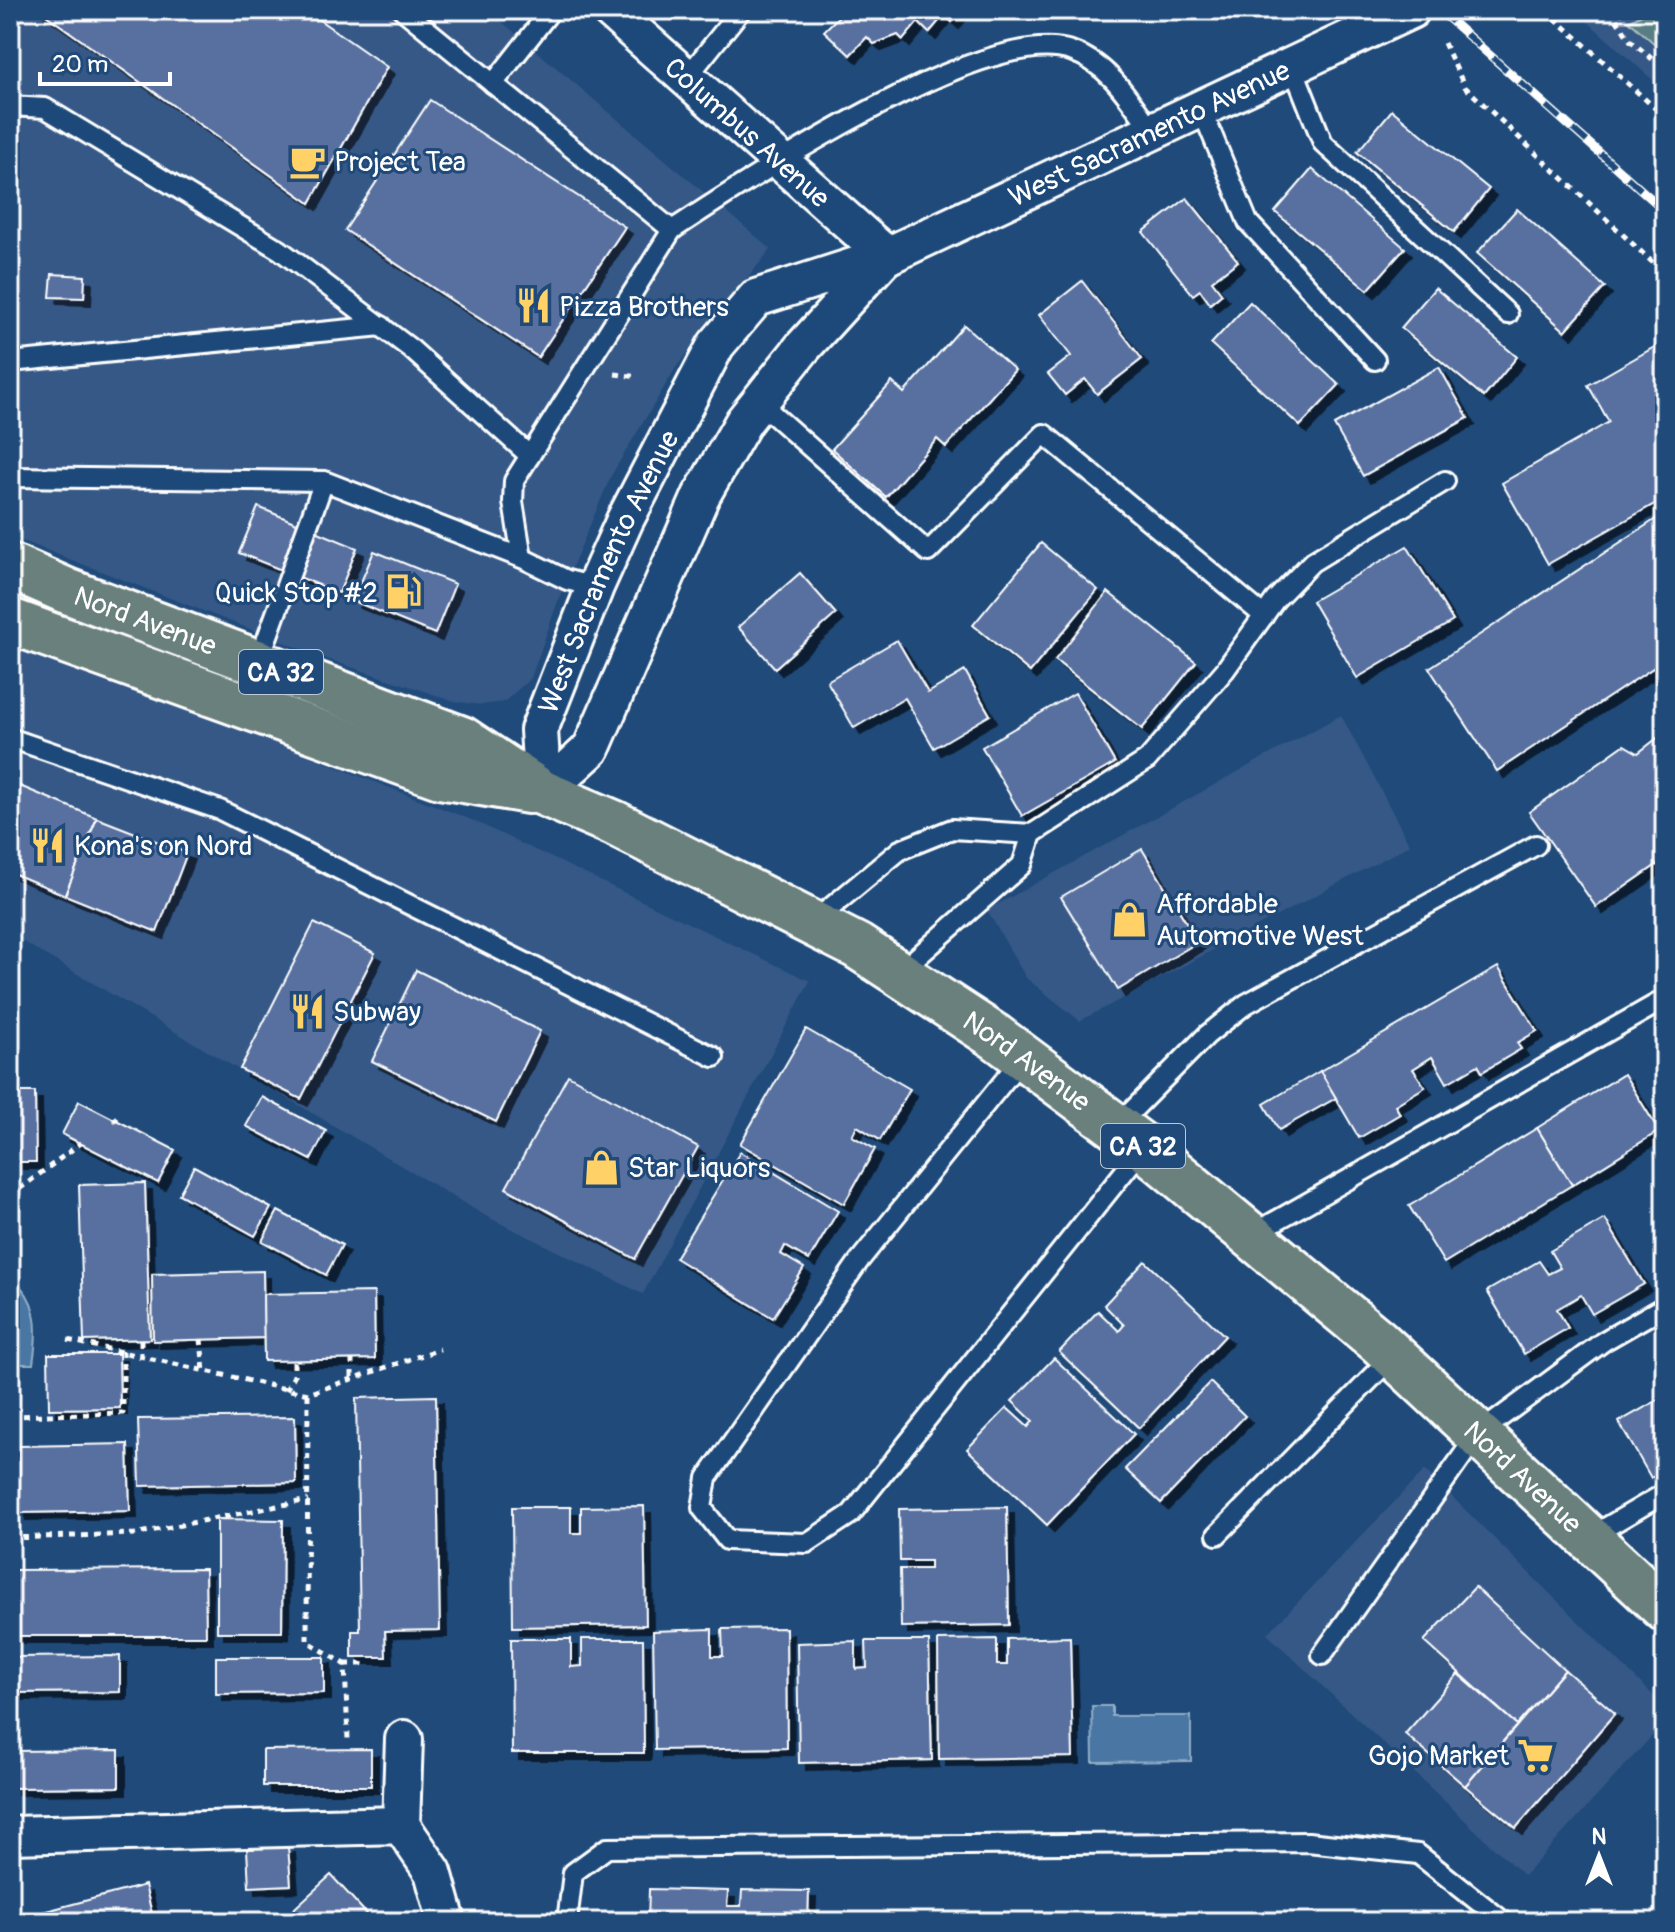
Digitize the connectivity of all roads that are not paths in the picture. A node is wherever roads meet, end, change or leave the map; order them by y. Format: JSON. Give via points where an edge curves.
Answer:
{"nodes":[{"id":1,"x":403,"y":10,"type":"edge"},
{"id":2,"x":551,"y":10,"type":"edge"},
{"id":3,"x":610,"y":10,"type":"edge"},
{"id":4,"x":741,"y":10,"type":"edge"},
{"id":5,"x":1411,"y":10,"type":"edge"},
{"id":6,"x":1292,"y":65,"type":"junction"},
{"id":7,"x":688,"y":76,"type":"junction"},
{"id":8,"x":493,"y":84,"type":"junction"},
{"id":9,"x":10,"y":106,"type":"edge"},
{"id":10,"x":1201,"y":108,"type":"junction"},
{"id":11,"x":1152,"y":131,"type":"junction"},
{"id":12,"x":780,"y":162,"type":"junction"},
{"id":13,"x":672,"y":230,"type":"junction"},
{"id":14,"x":887,"y":256,"type":"junction"},
{"id":15,"x":1508,"y":314,"type":"dead end"},
{"id":16,"x":382,"y":326,"type":"junction"},
{"id":17,"x":1375,"y":360,"type":"dead end"},
{"id":18,"x":10,"y":362,"type":"edge"},
{"id":19,"x":759,"y":402,"type":"junction"},
{"id":20,"x":530,"y":456,"type":"junction"},
{"id":21,"x":10,"y":477,"type":"edge"},
{"id":22,"x":324,"y":481,"type":"junction"},
{"id":23,"x":1445,"y":481,"type":"dead end"},
{"id":24,"x":522,"y":558,"type":"junction"},
{"id":25,"x":10,"y":566,"type":"edge"},
{"id":26,"x":595,"y":587,"type":"junction"},
{"id":27,"x":1264,"y":616,"type":"junction"},
{"id":28,"x":10,"y":621,"type":"edge"},
{"id":29,"x":258,"y":663,"type":"junction"},
{"id":30,"x":10,"y":738,"type":"edge"},
{"id":31,"x":543,"y":793,"type":"junction"},
{"id":32,"x":1032,"y":834,"type":"junction"},
{"id":33,"x":1536,"y":845,"type":"dead end"},
{"id":34,"x":812,"y":923,"type":"junction"},
{"id":35,"x":899,"y":973,"type":"junction"},
{"id":36,"x":1665,"y":999,"type":"edge"},
{"id":37,"x":1024,"y":1056,"type":"junction"},
{"id":38,"x":714,"y":1057,"type":"dead end"},
{"id":39,"x":1130,"y":1136,"type":"junction"},
{"id":40,"x":1251,"y":1235,"type":"junction"},
{"id":41,"x":1665,"y":1306,"type":"edge"},
{"id":42,"x":1394,"y":1355,"type":"junction"},
{"id":43,"x":1478,"y":1434,"type":"junction"},
{"id":44,"x":1665,"y":1493,"type":"edge"},
{"id":45,"x":1217,"y":1535,"type":"dead end"},
{"id":46,"x":1588,"y":1538,"type":"junction"},
{"id":47,"x":1665,"y":1609,"type":"edge"},
{"id":48,"x":1322,"y":1655,"type":"dead end"},
{"id":49,"x":404,"y":1739,"type":"dead end"},
{"id":50,"x":401,"y":1825,"type":"junction"},
{"id":51,"x":10,"y":1835,"type":"edge"},
{"id":52,"x":447,"y":1922,"type":"edge"},
{"id":53,"x":567,"y":1922,"type":"edge"},
{"id":54,"x":1504,"y":1922,"type":"edge"}],
"edges":[{"from":1,"to":8,"type":"lane"},
{"from":2,"to":8,"type":"lane"},
{"from":3,"to":7,"type":"street","name":"Columbus Avenue"},
{"from":4,"to":7,"type":"lane"},
{"from":5,"to":6,"type":"street","name":"West Sacramento Avenue"},
{"from":6,"to":10,"type":"street","name":"West Sacramento Avenue"},
{"from":6,"to":15,"type":"lane","via":[[1323,143]]},
{"from":7,"to":12,"type":"street","name":"Columbus Avenue"},
{"from":8,"to":13,"type":"lane"},
{"from":9,"to":16,"type":"lane","via":[[45,108],[280,250]]},
{"from":10,"to":11,"type":"street","name":"West Sacramento Avenue"},
{"from":10,"to":17,"type":"lane","via":[[1248,222]]},
{"from":11,"to":12,"type":"lane","via":[[1112,75],[1071,51],[1034,48],[986,58],[852,118]]},
{"from":11,"to":14,"type":"street","name":"West Sacramento Avenue"},
{"from":12,"to":13,"type":"lane"},
{"from":12,"to":14,"type":"street","name":"Columbus Avenue"},
{"from":13,"to":20,"type":"lane"},
{"from":14,"to":19,"type":"street","name":"West Sacramento Avenue"},
{"from":14,"to":26,"type":"street","name":"West Sacramento Avenue","via":[[756,298],[716,345]]},
{"from":16,"to":18,"type":"lane"},
{"from":16,"to":20,"type":"lane"},
{"from":19,"to":27,"type":"lane","via":[[928,552],[1044,434]]},
{"from":19,"to":31,"type":"street","name":"West Sacramento Avenue","via":[[701,496],[591,749]]},
{"from":20,"to":24,"type":"lane","via":[[514,481]]},
{"from":21,"to":22,"type":"lane"},
{"from":22,"to":24,"type":"lane"},
{"from":22,"to":29,"type":"lane"},
{"from":23,"to":27,"type":"lane","via":[[1312,562]]},
{"from":24,"to":26,"type":"lane"},
{"from":25,"to":29,"type":"main road","name":"Nord Avenue","number":"CA 32"},
{"from":26,"to":31,"type":"street","name":"West Sacramento Avenue","via":[[539,730]]},
{"from":27,"to":32,"type":"lane","via":[[1147,760]]},
{"from":28,"to":31,"type":"main road","name":"Nord Avenue","number":"CA 32","via":[[440,776]]},
{"from":29,"to":31,"type":"main road","name":"Nord Avenue","number":"CA 32","via":[[462,739]]},
{"from":30,"to":38,"type":"lane","via":[[220,810]]},
{"from":31,"to":34,"type":"main road","name":"Nord Avenue","number":"CA 32"},
{"from":32,"to":34,"type":"lane","via":[[952,829],[900,850]]},
{"from":32,"to":35,"type":"lane","via":[[1022,865]]},
{"from":33,"to":39,"type":"lane","via":[[1246,1004],[1207,1035]]},
{"from":34,"to":35,"type":"main road","name":"Nord Avenue","number":"CA 32"},
{"from":35,"to":37,"type":"main road","name":"Nord Avenue","number":"CA 32"},
{"from":36,"to":40,"type":"lane"},
{"from":37,"to":39,"type":"main road","name":"Nord Avenue","number":"CA 32"},
{"from":37,"to":39,"type":"lane","via":[[859,1261],[707,1478],[702,1508],[727,1540],[807,1543],[851,1514]]},
{"from":39,"to":40,"type":"main road","name":"Nord Avenue","number":"CA 32"},
{"from":40,"to":42,"type":"main road","name":"Nord Avenue","number":"CA 32"},
{"from":41,"to":43,"type":"lane","via":[[1604,1341]]},
{"from":42,"to":43,"type":"main road","name":"Nord Avenue","number":"CA 32"},
{"from":42,"to":45,"type":"lane"},
{"from":43,"to":46,"type":"main road","name":"Nord Avenue","number":"CA 32"},
{"from":43,"to":48,"type":"lane"},
{"from":44,"to":46,"type":"lane"},
{"from":46,"to":47,"type":"main road","name":"Nord Avenue","number":"CA 32"},
{"from":49,"to":50,"type":"street"},
{"from":50,"to":51,"type":"street"},
{"from":50,"to":52,"type":"street","via":[[433,1872]]},
{"from":53,"to":54,"type":"lane","via":[[573,1873],[607,1848],[1308,1842],[1418,1854]]}]}
